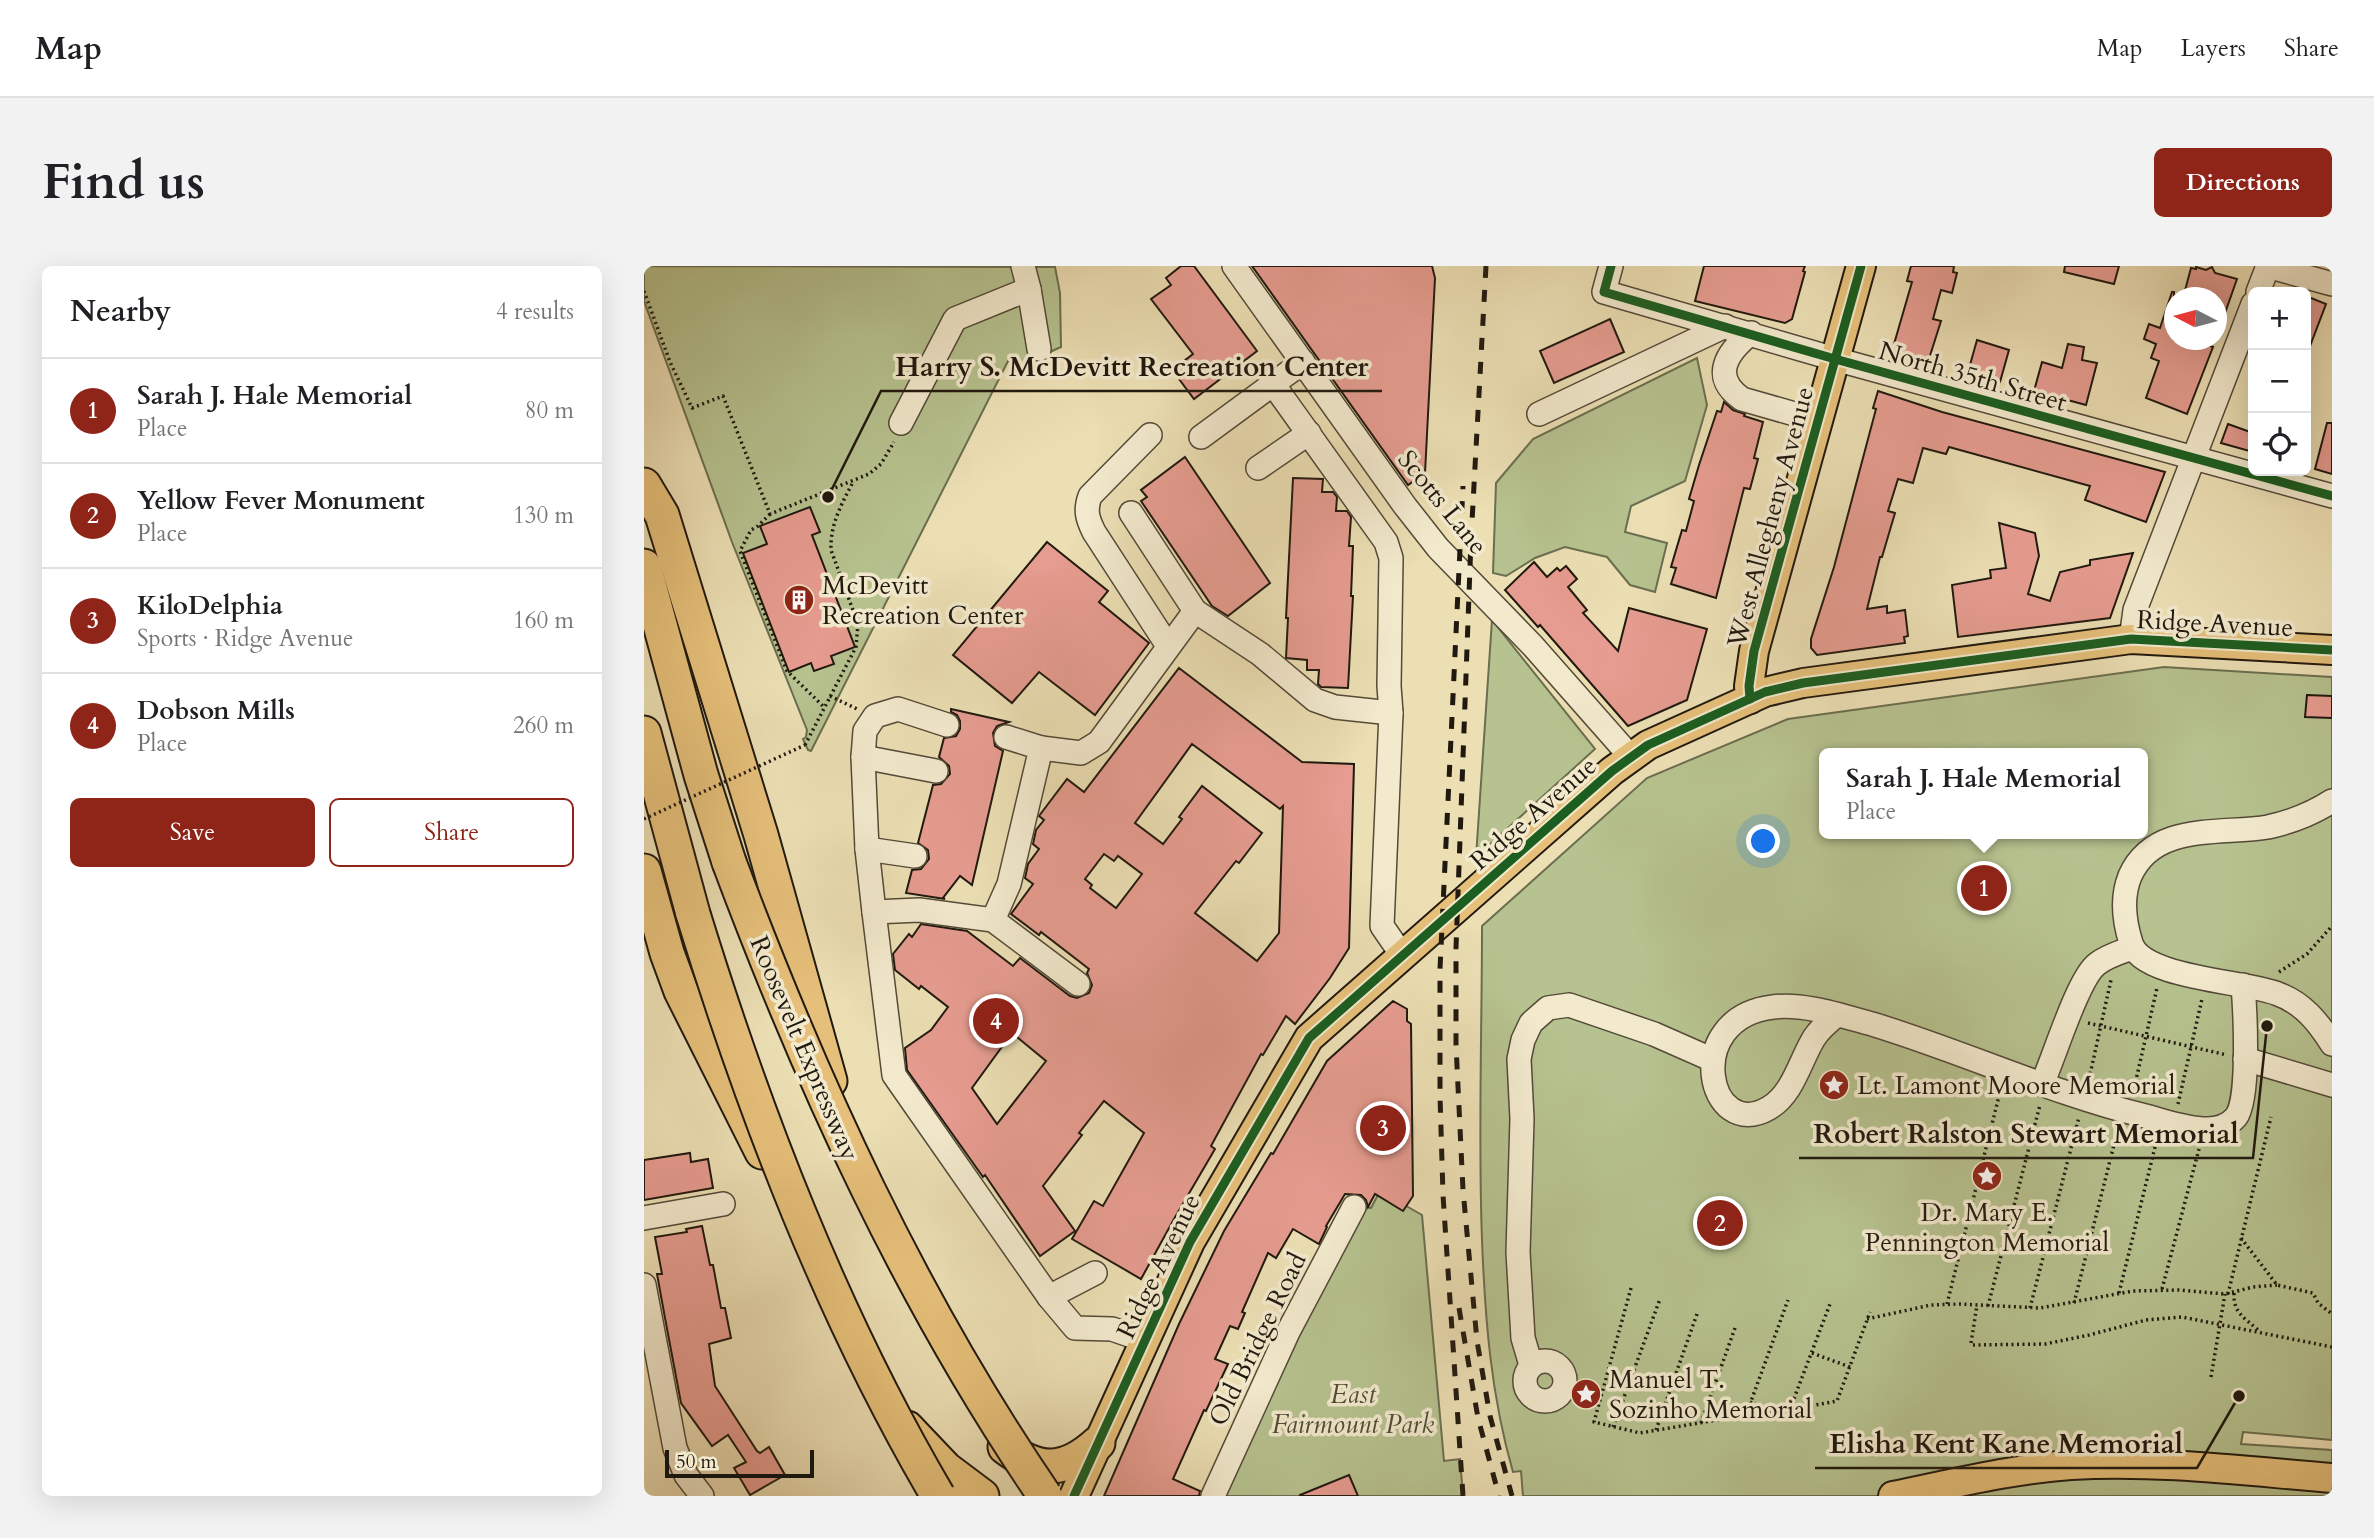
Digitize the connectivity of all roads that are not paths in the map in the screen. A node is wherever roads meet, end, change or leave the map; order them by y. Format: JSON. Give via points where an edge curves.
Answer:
{"nodes":[{"id":1,"x":1023,"y":266,"type":"edge"},
{"id":2,"x":1234,"y":266,"type":"edge"},
{"id":3,"x":1611,"y":266,"type":"edge"},
{"id":4,"x":1861,"y":266,"type":"edge"},
{"id":5,"x":2268,"y":266,"type":"edge"},
{"id":6,"x":2332,"y":284,"type":"edge"},
{"id":7,"x":2260,"y":287,"type":"edge"},
{"id":8,"x":1028,"y":289,"type":"junction"},
{"id":9,"x":2248,"y":317,"type":"edge"},
{"id":10,"x":1725,"y":326,"type":"junction"},
{"id":11,"x":1751,"y":333,"type":"junction"},
{"id":12,"x":1039,"y":349,"type":"dead end"},
{"id":13,"x":1835,"y":359,"type":"junction"},
{"id":14,"x":1303,"y":362,"type":"junction"},
{"id":15,"x":1273,"y":384,"type":"junction"},
{"id":16,"x":1539,"y":414,"type":"dead end"},
{"id":17,"x":1819,"y":421,"type":"junction"},
{"id":18,"x":901,"y":423,"type":"road end"},
{"id":19,"x":1309,"y":433,"type":"junction"},
{"id":20,"x":1150,"y":435,"type":"dead end"},
{"id":21,"x":1201,"y":437,"type":"dead end"},
{"id":22,"x":2193,"y":458,"type":"junction"},
{"id":23,"x":1258,"y":468,"type":"dead end"},
{"id":24,"x":644,"y":485,"type":"edge"},
{"id":25,"x":2332,"y":496,"type":"edge"},
{"id":26,"x":1401,"y":500,"type":"junction"},
{"id":27,"x":1131,"y":513,"type":"dead end"},
{"id":28,"x":1371,"y":522,"type":"junction"},
{"id":29,"x":644,"y":566,"type":"edge"},
{"id":30,"x":1195,"y":611,"type":"junction"},
{"id":31,"x":2131,"y":639,"type":"junction"},
{"id":32,"x":1168,"y":646,"type":"junction"},
{"id":33,"x":2332,"y":650,"type":"edge"},
{"id":34,"x":1750,"y":699,"type":"junction"},
{"id":35,"x":1391,"y":713,"type":"junction"},
{"id":36,"x":947,"y":725,"type":"dead end"},
{"id":37,"x":644,"y":733,"type":"edge"},
{"id":38,"x":1006,"y":737,"type":"dead end"},
{"id":39,"x":1041,"y":748,"type":"junction"},
{"id":40,"x":1630,"y":756,"type":"junction"},
{"id":41,"x":863,"y":757,"type":"junction"},
{"id":42,"x":936,"y":771,"type":"dead end"},
{"id":43,"x":2332,"y":801,"type":"edge"},
{"id":44,"x":867,"y":849,"type":"junction"},
{"id":45,"x":915,"y":856,"type":"dead end"},
{"id":46,"x":644,"y":871,"type":"edge"},
{"id":47,"x":874,"y":912,"type":"junction"},
{"id":48,"x":993,"y":920,"type":"junction"},
{"id":49,"x":2125,"y":951,"type":"junction"},
{"id":50,"x":1402,"y":955,"type":"junction"},
{"id":51,"x":1079,"y":984,"type":"dead end"},
{"id":52,"x":2248,"y":986,"type":"junction"},
{"id":53,"x":1837,"y":1015,"type":"junction"},
{"id":54,"x":2332,"y":1044,"type":"edge"},
{"id":55,"x":2245,"y":1059,"type":"junction"},
{"id":56,"x":1713,"y":1060,"type":"junction"},
{"id":57,"x":2044,"y":1084,"type":"junction"},
{"id":58,"x":2332,"y":1085,"type":"edge"},
{"id":59,"x":723,"y":1204,"type":"dead end"},
{"id":60,"x":1354,"y":1207,"type":"dead end"},
{"id":61,"x":644,"y":1218,"type":"edge"},
{"id":62,"x":1095,"y":1273,"type":"dead end"},
{"id":63,"x":644,"y":1284,"type":"edge"},
{"id":64,"x":1049,"y":1297,"type":"junction"},
{"id":65,"x":1144,"y":1340,"type":"junction"},
{"id":66,"x":1531,"y":1365,"type":"dead end"},
{"id":67,"x":899,"y":1418,"type":"junction"},
{"id":68,"x":1098,"y":1443,"type":"junction"},
{"id":69,"x":1003,"y":1445,"type":"junction"},
{"id":70,"x":2332,"y":1478,"type":"edge"},
{"id":71,"x":702,"y":1496,"type":"edge"},
{"id":72,"x":939,"y":1496,"type":"edge"},
{"id":73,"x":982,"y":1496,"type":"edge"},
{"id":74,"x":1034,"y":1496,"type":"edge"},
{"id":75,"x":1045,"y":1496,"type":"edge"},
{"id":76,"x":1074,"y":1496,"type":"edge"},
{"id":77,"x":1213,"y":1496,"type":"edge"},
{"id":78,"x":1893,"y":1496,"type":"edge"}],
"edges":[{"from":1,"to":8,"type":"street"},
{"from":2,"to":14,"type":"street","name":"Scotts Lane"},
{"from":3,"to":10,"type":"street","name":"North 35th Street","via":[[1604,292]]},
{"from":4,"to":13,"type":"main road","name":"West Allegheny Avenue"},
{"from":5,"to":6,"type":"street"},
{"from":5,"to":7,"type":"street"},
{"from":8,"to":12,"type":"street"},
{"from":8,"to":18,"type":"street","via":[[955,319]]},
{"from":9,"to":22,"type":"street"},
{"from":10,"to":11,"type":"street","name":"North 35th Street"},
{"from":10,"to":16,"type":"street"},
{"from":11,"to":13,"type":"street","name":"North 35th Street"},
{"from":11,"to":17,"type":"street","via":[[1729,354],[1725,368],[1731,392]]},
{"from":13,"to":17,"type":"main road","name":"West Allegheny Avenue"},
{"from":13,"to":22,"type":"street","name":"North 35th Street"},
{"from":14,"to":15,"type":"street"},
{"from":14,"to":26,"type":"street","name":"Scotts Lane"},
{"from":15,"to":19,"type":"street"},
{"from":15,"to":21,"type":"street"},
{"from":17,"to":34,"type":"main road","name":"West Allegheny Avenue","via":[[1754,651]]},
{"from":19,"to":23,"type":"street"},
{"from":19,"to":28,"type":"street"},
{"from":20,"to":32,"type":"street","via":[[1090,496],[1086,507],[1094,532]]},
{"from":22,"to":25,"type":"street","name":"North 35th Street"},
{"from":22,"to":31,"type":"street","via":[[2135,610]]},
{"from":24,"to":69,"type":"highway","via":[[662,515],[855,1156],[915,1294]]},
{"from":26,"to":28,"type":"street"},
{"from":26,"to":40,"type":"street","name":"Scotts Lane","via":[[1438,548]]},
{"from":27,"to":30,"type":"street"},
{"from":28,"to":35,"type":"street","via":[[1391,558]]},
{"from":29,"to":75,"type":"highway","name":"Roosevelt Expressway","bridge":true,"via":[[729,862],[816,1081],[965,1371]]},
{"from":30,"to":32,"type":"street"},
{"from":30,"to":35,"type":"street","via":[[1259,654],[1315,700],[1335,707]]},
{"from":31,"to":33,"type":"main road","name":"Ridge Avenue"},
{"from":31,"to":34,"type":"main road","name":"Ridge Avenue","via":[[1803,683]]},
{"from":32,"to":39,"type":"street","via":[[1099,742],[1081,753]]},
{"from":34,"to":40,"type":"main road","name":"Ridge Avenue"},
{"from":35,"to":50,"type":"street","via":[[1382,926]]},
{"from":36,"to":41,"type":"street","via":[[898,709],[876,716],[864,731]]},
{"from":37,"to":72,"type":"highway","bridge":true,"via":[[693,914],[748,1082],[793,1200],[884,1397]]},
{"from":38,"to":39,"type":"street"},
{"from":39,"to":48,"type":"street","via":[[1009,884]]},
{"from":40,"to":50,"type":"main road","name":"Ridge Avenue"},
{"from":41,"to":42,"type":"street"},
{"from":41,"to":44,"type":"street"},
{"from":43,"to":49,"type":"street","via":[[2285,823],[2189,834],[2151,848],[2133,869],[2124,894]]},
{"from":44,"to":45,"type":"street"},
{"from":44,"to":47,"type":"street"},
{"from":46,"to":67,"type":"highway","via":[[681,991]]},
{"from":47,"to":48,"type":"street","via":[[919,910]]},
{"from":47,"to":64,"type":"street","via":[[894,1076]]},
{"from":48,"to":51,"type":"street"},
{"from":49,"to":52,"type":"street","via":[[2163,968]]},
{"from":49,"to":57,"type":"street","via":[[2090,970]]},
{"from":50,"to":65,"type":"main road","name":"Ridge Avenue","via":[[1309,1038],[1189,1242]]},
{"from":52,"to":54,"type":"street","via":[[2280,994],[2303,1007]]},
{"from":52,"to":55,"type":"street"},
{"from":53,"to":56,"type":"street","via":[[1786,1007],[1758,1010],[1731,1025]]},
{"from":53,"to":56,"type":"street","via":[[1814,1038],[1783,1096],[1762,1111],[1739,1113],[1720,1098]]},
{"from":53,"to":57,"type":"street"},
{"from":55,"to":57,"type":"street","via":[[2239,1112],[2223,1127],[2204,1129],[2167,1122]]},
{"from":55,"to":58,"type":"street"},
{"from":56,"to":66,"type":"street","via":[[1569,1005],[1548,1008],[1531,1023],[1520,1059],[1518,1252],[1523,1338]]},
{"from":59,"to":61,"type":"street"},
{"from":60,"to":77,"type":"street","name":"Old Bridge Road","via":[[1288,1332]]},
{"from":62,"to":64,"type":"street"},
{"from":63,"to":71,"type":"street","via":[[675,1448],[686,1475]]},
{"from":64,"to":65,"type":"street","via":[[1074,1328],[1112,1329]]},
{"from":65,"to":68,"type":"main road","name":"Ridge Avenue"},
{"from":67,"to":72,"type":"highway"},
{"from":67,"to":73,"type":"highway","via":[[929,1453]]},
{"from":68,"to":69,"type":"highway","via":[[1072,1462],[1058,1466],[1030,1462]]},
{"from":68,"to":76,"type":"main road","name":"Ridge Avenue"},
{"from":69,"to":74,"type":"highway"},
{"from":70,"to":78,"type":"main road","via":[[2168,1465],[2072,1465],[2001,1473]]}]}
